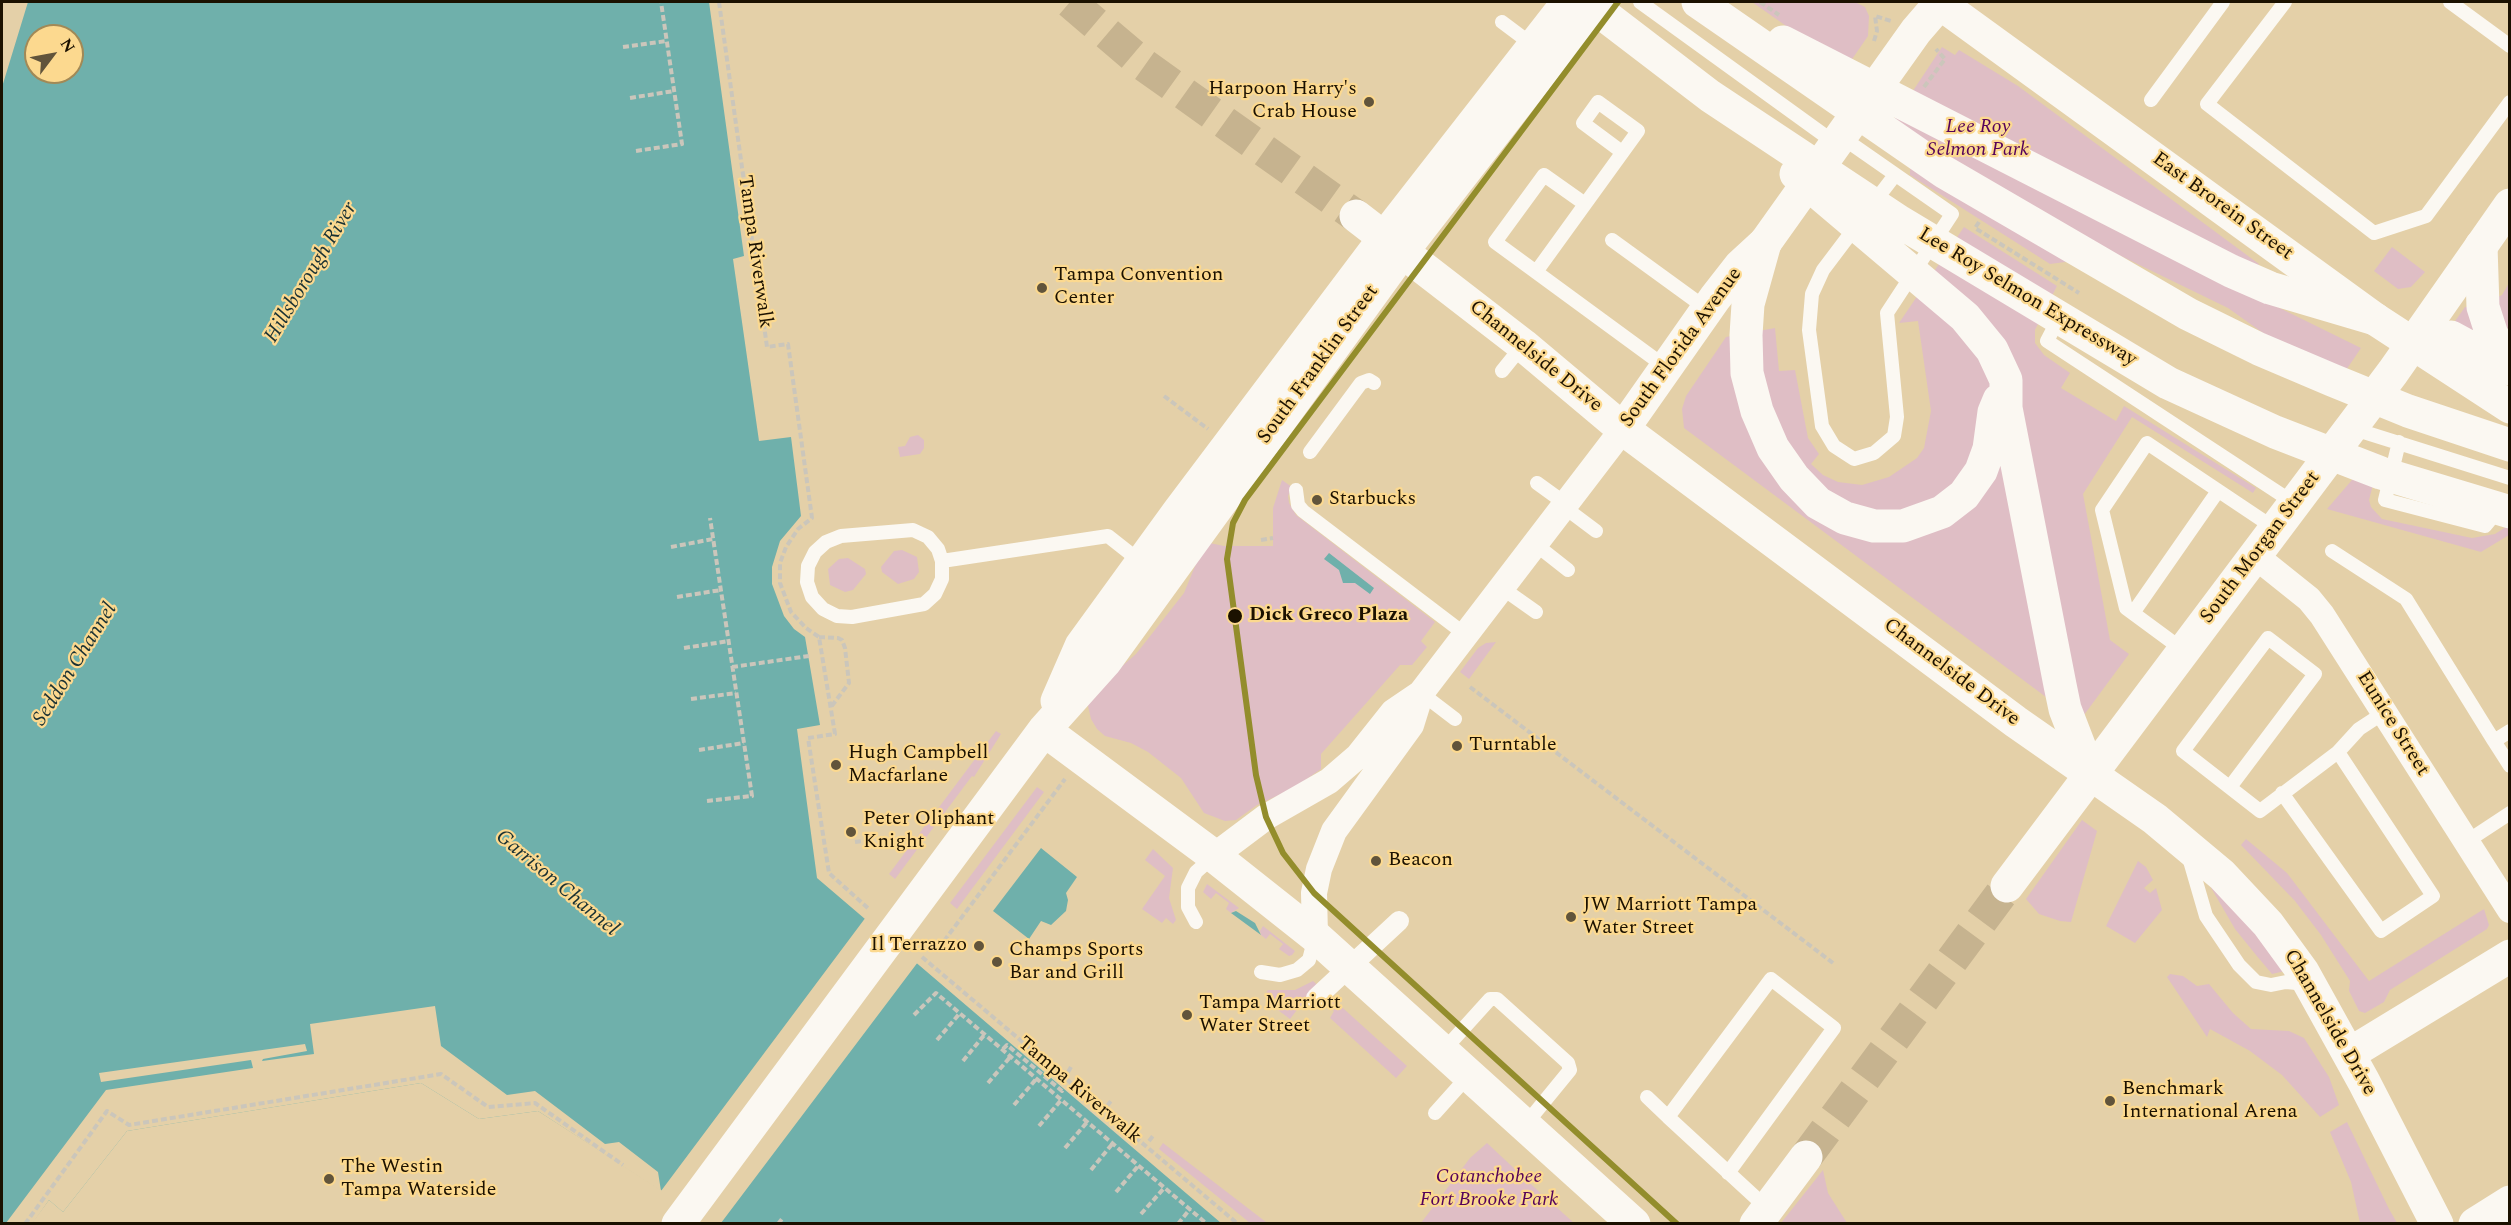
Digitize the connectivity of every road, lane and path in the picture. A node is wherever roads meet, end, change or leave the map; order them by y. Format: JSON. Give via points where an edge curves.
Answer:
{"nodes":[{"id":1,"x":661,"y":2,"type":"edge"},
{"id":2,"x":719,"y":2,"type":"edge"},
{"id":3,"x":1568,"y":2,"type":"edge"},
{"id":4,"x":1587,"y":2,"type":"edge"},
{"id":5,"x":1596,"y":2,"type":"edge"},
{"id":6,"x":1640,"y":2,"type":"edge"},
{"id":7,"x":1699,"y":2,"type":"edge"},
{"id":8,"x":1940,"y":2,"type":"edge"},
{"id":9,"x":2223,"y":2,"type":"edge"},
{"id":10,"x":2285,"y":2,"type":"edge"},
{"id":11,"x":2450,"y":2,"type":"edge"},
{"id":12,"x":1879,"y":15,"type":"dead end"},
{"id":13,"x":1502,"y":22,"type":"dead end"},
{"id":14,"x":667,"y":41,"type":"junction"},
{"id":15,"x":1873,"y":44,"type":"dead end"},
{"id":16,"x":2510,"y":46,"type":"edge"},
{"id":17,"x":623,"y":48,"type":"dead end"},
{"id":18,"x":1542,"y":53,"type":"junction"},
{"id":19,"x":674,"y":91,"type":"junction"},
{"id":20,"x":1710,"y":96,"type":"junction"},
{"id":21,"x":630,"y":98,"type":"dead end"},
{"id":22,"x":2151,"y":100,"type":"dead end"},
{"id":23,"x":2510,"y":102,"type":"edge"},
{"id":24,"x":1838,"y":140,"type":"junction"},
{"id":25,"x":636,"y":151,"type":"dead end"},
{"id":26,"x":1622,"y":152,"type":"dead end"},
{"id":27,"x":1895,"y":175,"type":"junction"},
{"id":28,"x":1585,"y":204,"type":"junction"},
{"id":29,"x":2510,"y":206,"type":"edge"},
{"id":30,"x":1356,"y":216,"type":"tunnel mouth"},
{"id":31,"x":1983,"y":216,"type":"dead end"},
{"id":32,"x":1612,"y":240,"type":"dead end"},
{"id":33,"x":1765,"y":243,"type":"junction"},
{"id":34,"x":1393,"y":245,"type":"junction"},
{"id":35,"x":2481,"y":246,"type":"junction"},
{"id":36,"x":1536,"y":272,"type":"junction"},
{"id":37,"x":2079,"y":293,"type":"dead end"},
{"id":38,"x":2067,"y":305,"type":"dead end"},
{"id":39,"x":1707,"y":309,"type":"junction"},
{"id":40,"x":2375,"y":319,"type":"junction"},
{"id":41,"x":2414,"y":343,"type":"junction"},
{"id":42,"x":1523,"y":345,"type":"junction"},
{"id":43,"x":2510,"y":363,"type":"edge"},
{"id":44,"x":1666,"y":368,"type":"junction"},
{"id":45,"x":2510,"y":369,"type":"edge"},
{"id":46,"x":1502,"y":371,"type":"dead end"},
{"id":47,"x":1374,"y":383,"type":"dead end"},
{"id":48,"x":2004,"y":391,"type":"junction"},
{"id":49,"x":2510,"y":407,"type":"edge"},
{"id":50,"x":2352,"y":428,"type":"junction"},
{"id":51,"x":1623,"y":429,"type":"junction"},
{"id":52,"x":2399,"y":442,"type":"junction"},
{"id":53,"x":2510,"y":445,"type":"edge"},
{"id":54,"x":1310,"y":452,"type":"dead end"},
{"id":55,"x":2510,"y":478,"type":"edge"},
{"id":56,"x":1537,"y":483,"type":"dead end"},
{"id":57,"x":1296,"y":490,"type":"dead end"},
{"id":58,"x":2218,"y":491,"type":"junction"},
{"id":59,"x":2510,"y":495,"type":"edge"},
{"id":60,"x":2294,"y":503,"type":"junction"},
{"id":61,"x":1565,"y":506,"type":"junction"},
{"id":62,"x":2510,"y":512,"type":"edge"},
{"id":63,"x":710,"y":518,"type":"dead end"},
{"id":64,"x":2274,"y":528,"type":"junction"},
{"id":65,"x":1596,"y":531,"type":"dead end"},
{"id":66,"x":1273,"y":538,"type":"dead end"},
{"id":67,"x":713,"y":539,"type":"junction"},
{"id":68,"x":1261,"y":540,"type":"dead end"},
{"id":69,"x":1535,"y":544,"type":"junction"},
{"id":70,"x":671,"y":547,"type":"dead end"},
{"id":71,"x":2332,"y":550,"type":"dead end"},
{"id":72,"x":2254,"y":555,"type":"junction"},
{"id":73,"x":942,"y":561,"type":"junction"},
{"id":74,"x":1568,"y":570,"type":"dead end"},
{"id":75,"x":1152,"y":571,"type":"junction"},
{"id":76,"x":1502,"y":588,"type":"junction"},
{"id":77,"x":721,"y":590,"type":"junction"},
{"id":78,"x":677,"y":597,"type":"dead end"},
{"id":79,"x":1536,"y":612,"type":"dead end"},
{"id":80,"x":2133,"y":613,"type":"junction"},
{"id":81,"x":1466,"y":634,"type":"junction"},
{"id":82,"x":819,"y":637,"type":"junction"},
{"id":83,"x":729,"y":641,"type":"junction"},
{"id":84,"x":684,"y":648,"type":"dead end"},
{"id":85,"x":2183,"y":650,"type":"junction"},
{"id":86,"x":808,"y":656,"type":"dead end"},
{"id":87,"x":732,"y":667,"type":"junction"},
{"id":88,"x":1470,"y":687,"type":"dead end"},
{"id":89,"x":736,"y":693,"type":"junction"},
{"id":90,"x":1421,"y":693,"type":"junction"},
{"id":91,"x":691,"y":699,"type":"dead end"},
{"id":92,"x":831,"y":706,"type":"junction"},
{"id":93,"x":2385,"y":712,"type":"junction"},
{"id":94,"x":1455,"y":719,"type":"dead end"},
{"id":95,"x":1044,"y":730,"type":"junction"},
{"id":96,"x":2510,"y":731,"type":"edge"},
{"id":97,"x":2494,"y":741,"type":"junction"},
{"id":98,"x":744,"y":743,"type":"junction"},
{"id":99,"x":699,"y":750,"type":"dead end"},
{"id":100,"x":2338,"y":752,"type":"junction"},
{"id":101,"x":1074,"y":766,"type":"junction"},
{"id":102,"x":2510,"y":766,"type":"edge"},
{"id":103,"x":2090,"y":774,"type":"junction"},
{"id":104,"x":2230,"y":787,"type":"junction"},
{"id":105,"x":2282,"y":793,"type":"junction"},
{"id":106,"x":707,"y":801,"type":"dead end"},
{"id":107,"x":2510,"y":813,"type":"edge"},
{"id":108,"x":869,"y":840,"type":"dead end"},
{"id":109,"x":855,"y":842,"type":"dead end"},
{"id":110,"x":2466,"y":842,"type":"junction"},
{"id":111,"x":2185,"y":843,"type":"junction"},
{"id":112,"x":1214,"y":856,"type":"junction"},
{"id":113,"x":2007,"y":886,"type":"tunnel mouth"},
{"id":114,"x":2510,"y":909,"type":"edge"},
{"id":115,"x":870,"y":910,"type":"dead end"},
{"id":116,"x":1399,"y":921,"type":"dead end"},
{"id":117,"x":1196,"y":922,"type":"dead end"},
{"id":118,"x":1315,"y":936,"type":"junction"},
{"id":119,"x":944,"y":940,"type":"dead end"},
{"id":120,"x":2510,"y":956,"type":"edge"},
{"id":121,"x":922,"y":957,"type":"dead end"},
{"id":122,"x":1833,"y":963,"type":"dead end"},
{"id":123,"x":1261,"y":972,"type":"dead end"},
{"id":124,"x":2310,"y":984,"type":"junction"},
{"id":125,"x":1316,"y":998,"type":"dead end"},
{"id":126,"x":960,"y":1013,"type":"junction"},
{"id":127,"x":914,"y":1015,"type":"dead end"},
{"id":128,"x":985,"y":1034,"type":"junction"},
{"id":129,"x":937,"y":1040,"type":"dead end"},
{"id":130,"x":1003,"y":1049,"type":"junction"},
{"id":131,"x":1443,"y":1051,"type":"junction"},
{"id":132,"x":2349,"y":1054,"type":"junction"},
{"id":133,"x":1011,"y":1056,"type":"junction"},
{"id":134,"x":963,"y":1061,"type":"dead end"},
{"id":135,"x":1469,"y":1075,"type":"junction"},
{"id":136,"x":1036,"y":1078,"type":"junction"},
{"id":137,"x":988,"y":1083,"type":"dead end"},
{"id":138,"x":1063,"y":1089,"type":"dead end"},
{"id":139,"x":1647,"y":1097,"type":"dead end"},
{"id":140,"x":1062,"y":1099,"type":"junction"},
{"id":141,"x":1111,"y":1101,"type":"dead end"},
{"id":142,"x":1014,"y":1105,"type":"dead end"},
{"id":143,"x":1107,"y":1106,"type":"dead end"},
{"id":144,"x":1435,"y":1113,"type":"dead end"},
{"id":145,"x":1668,"y":1117,"type":"junction"},
{"id":146,"x":1088,"y":1121,"type":"junction"},
{"id":147,"x":1525,"y":1125,"type":"junction"},
{"id":148,"x":1039,"y":1126,"type":"dead end"},
{"id":149,"x":1154,"y":1136,"type":"dead end"},
{"id":150,"x":1149,"y":1141,"type":"dead end"},
{"id":151,"x":1113,"y":1143,"type":"junction"},
{"id":152,"x":1065,"y":1148,"type":"dead end"},
{"id":153,"x":1806,"y":1157,"type":"tunnel mouth"},
{"id":154,"x":623,"y":1165,"type":"dead end"},
{"id":155,"x":1139,"y":1165,"type":"junction"},
{"id":156,"x":1091,"y":1170,"type":"dead end"},
{"id":157,"x":1728,"y":1173,"type":"junction"},
{"id":158,"x":1165,"y":1187,"type":"junction"},
{"id":159,"x":1116,"y":1192,"type":"dead end"},
{"id":160,"x":2510,"y":1202,"type":"edge"},
{"id":161,"x":1190,"y":1209,"type":"junction"},
{"id":162,"x":1141,"y":1214,"type":"dead end"},
{"id":163,"x":1762,"y":1216,"type":"edge"},
{"id":164,"x":678,"y":1222,"type":"edge"},
{"id":165,"x":25,"y":1224,"type":"edge"},
{"id":166,"x":1178,"y":1224,"type":"edge"},
{"id":167,"x":1207,"y":1224,"type":"edge"},
{"id":168,"x":1238,"y":1224,"type":"edge"},
{"id":169,"x":1634,"y":1224,"type":"edge"},
{"id":170,"x":2437,"y":1224,"type":"edge"},
{"id":171,"x":2475,"y":1224,"type":"edge"}],
"edges":[{"from":1,"to":14,"type":"path"},
{"from":2,"to":82,"type":"path","name":"Tampa Riverwalk","via":[[767,348],[788,344],[812,518],[798,529],[786,547],[780,563],[780,583],[791,612]]},
{"from":3,"to":18,"type":"main road","name":"South Franklin Street"},
{"from":4,"to":20,"type":"main road","name":"Lee Roy Selmon Expressway"},
{"from":5,"to":18,"type":"main road","name":"South Franklin Street"},
{"from":6,"to":24,"type":"lane"},
{"from":7,"to":40,"type":"main road","via":[[2190,251],[2270,288]]},
{"from":7,"to":53,"type":"main road","via":[[1944,172],[2188,314],[2259,349],[2408,411]]},
{"from":8,"to":24,"type":"main road","name":"South Florida Avenue"},
{"from":8,"to":40,"type":"main road","name":"East Brorein Street"},
{"from":9,"to":22,"type":"lane"},
{"from":10,"to":23,"type":"lane","via":[[2207,104],[2374,233],[2426,216]]},
{"from":11,"to":16,"type":"lane"},
{"from":12,"to":15,"type":"path","via":[[1875,16],[1877,31]]},
{"from":13,"to":18,"type":"lane"},
{"from":14,"to":17,"type":"path"},
{"from":14,"to":19,"type":"path"},
{"from":18,"to":34,"type":"main road","name":"South Franklin Street"},
{"from":19,"to":21,"type":"path"},
{"from":19,"to":25,"type":"path","via":[[682,144]]},
{"from":20,"to":48,"type":"main road","via":[[1965,317],[1992,350],[2006,380]]},
{"from":20,"to":62,"type":"main road","name":"Lee Roy Selmon Expressway","via":[[1900,222],[2168,383],[2274,432],[2381,473]]},
{"from":24,"to":27,"type":"lane"},
{"from":24,"to":33,"type":"main road","name":"South Florida Avenue"},
{"from":26,"to":28,"type":"lane"},
{"from":27,"to":27,"type":"lane","via":[[1822,270],[1812,294],[1809,330],[1822,426],[1834,446],[1854,459],[1874,453],[1894,436],[1897,417],[1887,312],[1952,214]]},
{"from":28,"to":36,"type":"lane"},
{"from":28,"to":36,"type":"lane","via":[[1544,175],[1495,242]]},
{"from":29,"to":35,"type":"main road","name":"South Morgan Street"},
{"from":30,"to":34,"type":"main road","name":"Channelside Drive"},
{"from":31,"to":37,"type":"path","via":[[1975,228]]},
{"from":32,"to":39,"type":"lane"},
{"from":33,"to":39,"type":"main road","name":"South Florida Avenue","via":[[1740,266]]},
{"from":33,"to":48,"type":"main road","via":[[1747,318],[1751,393],[1763,428],[1783,463],[1806,492],[1832,512],[1859,523],[1890,527],[1924,520],[1948,508],[1984,466],[1994,412]]},
{"from":34,"to":42,"type":"main road","name":"Channelside Drive"},
{"from":34,"to":75,"type":"main road","name":"South Franklin Street"},
{"from":35,"to":41,"type":"main road","name":"South Morgan Street"},
{"from":35,"to":43,"type":"main road","via":[[2483,307],[2492,335]]},
{"from":36,"to":44,"type":"lane"},
{"from":38,"to":60,"type":"lane","via":[[2046,341]]},
{"from":39,"to":44,"type":"main road","name":"South Florida Avenue"},
{"from":40,"to":41,"type":"main road","name":"East Brorein Street"},
{"from":41,"to":45,"type":"main road","via":[[2451,337]]},
{"from":41,"to":49,"type":"main road","name":"East Brorein Street"},
{"from":41,"to":50,"type":"main road","name":"South Morgan Street"},
{"from":42,"to":46,"type":"lane"},
{"from":42,"to":51,"type":"main road","name":"Channelside Drive"},
{"from":44,"to":51,"type":"main road","name":"South Florida Avenue"},
{"from":47,"to":54,"type":"lane","via":[[1361,383]]},
{"from":48,"to":103,"type":"main road","via":[[2062,697]]},
{"from":50,"to":52,"type":"lane"},
{"from":50,"to":60,"type":"main road","name":"South Morgan Street"},
{"from":51,"to":61,"type":"street","name":"South Florida Avenue"},
{"from":51,"to":103,"type":"main road","name":"Channelside Drive"},
{"from":52,"to":55,"type":"lane"},
{"from":52,"to":59,"type":"lane","via":[[2385,500],[2486,526]]},
{"from":56,"to":61,"type":"lane"},
{"from":57,"to":81,"type":"lane","via":[[1303,511]]},
{"from":58,"to":64,"type":"lane"},
{"from":58,"to":80,"type":"lane"},
{"from":58,"to":80,"type":"lane","via":[[2147,443],[2102,510],[2126,608]]},
{"from":60,"to":64,"type":"main road","name":"South Morgan Street"},
{"from":61,"to":65,"type":"lane"},
{"from":61,"to":69,"type":"street","name":"South Florida Avenue"},
{"from":63,"to":67,"type":"path"},
{"from":64,"to":72,"type":"main road","name":"South Morgan Street"},
{"from":66,"to":68,"type":"path"},
{"from":67,"to":70,"type":"path"},
{"from":67,"to":77,"type":"path"},
{"from":69,"to":74,"type":"lane"},
{"from":69,"to":76,"type":"street","name":"South Florida Avenue"},
{"from":71,"to":97,"type":"lane","via":[[2406,599]]},
{"from":72,"to":85,"type":"main road","name":"South Morgan Street"},
{"from":72,"to":93,"type":"street","name":"Eunice Street","via":[[2309,599]]},
{"from":73,"to":73,"type":"lane","via":[[928,537],[913,530],[841,537],[826,542],[815,552],[808,566],[807,582],[822,609],[852,617],[924,604],[935,594],[942,579]]},
{"from":73,"to":75,"type":"lane","via":[[1108,536]]},
{"from":75,"to":95,"type":"main road","name":"South Franklin Street","via":[[1104,662]]},
{"from":76,"to":79,"type":"lane"},
{"from":76,"to":81,"type":"street","name":"South Florida Avenue"},
{"from":77,"to":78,"type":"path"},
{"from":77,"to":83,"type":"path"},
{"from":80,"to":85,"type":"lane"},
{"from":81,"to":90,"type":"street","name":"South Florida Avenue"},
{"from":82,"to":92,"type":"path"},
{"from":82,"to":92,"type":"path","via":[[838,638],[845,648],[849,683]]},
{"from":83,"to":84,"type":"path"},
{"from":83,"to":87,"type":"path"},
{"from":85,"to":103,"type":"main road","name":"South Morgan Street"},
{"from":86,"to":87,"type":"path"},
{"from":87,"to":89,"type":"path"},
{"from":88,"to":122,"type":"path"},
{"from":89,"to":91,"type":"path"},
{"from":89,"to":98,"type":"path"},
{"from":90,"to":94,"type":"lane"},
{"from":90,"to":112,"type":"street","name":"South Florida Avenue","via":[[1393,712],[1358,756],[1329,781],[1266,817]]},
{"from":90,"to":118,"type":"street","name":"South Florida Avenue","via":[[1411,726],[1334,831],[1314,893]]},
{"from":92,"to":115,"type":"path","via":[[835,734],[808,738],[829,873]]},
{"from":93,"to":100,"type":"lane","via":[[2359,729]]},
{"from":93,"to":110,"type":"street","name":"Eunice Street"},
{"from":95,"to":101,"type":"main road"},
{"from":95,"to":164,"type":"main road","name":"South Franklin Street"},
{"from":96,"to":97,"type":"lane"},
{"from":97,"to":102,"type":"lane"},
{"from":98,"to":99,"type":"path"},
{"from":98,"to":106,"type":"path","via":[[752,796]]},
{"from":100,"to":105,"type":"lane"},
{"from":100,"to":105,"type":"lane","via":[[2433,896],[2381,932]]},
{"from":101,"to":112,"type":"main road"},
{"from":101,"to":119,"type":"path"},
{"from":103,"to":111,"type":"main road","name":"Channelside Drive"},
{"from":103,"to":113,"type":"main road","name":"South Morgan Street"},
{"from":104,"to":104,"type":"lane","via":[[2183,751],[2268,638],[2315,674]]},
{"from":104,"to":105,"type":"lane","via":[[2260,811]]},
{"from":107,"to":110,"type":"lane"},
{"from":108,"to":109,"type":"path"},
{"from":110,"to":114,"type":"street","name":"Eunice Street"},
{"from":111,"to":124,"type":"main road","name":"Channelside Drive","via":[[2257,911]]},
{"from":111,"to":124,"type":"lane","via":[[2206,916],[2239,965],[2256,982]]},
{"from":112,"to":117,"type":"lane","via":[[1196,872],[1188,888],[1188,908]]},
{"from":112,"to":118,"type":"main road"},
{"from":116,"to":125,"type":"street"},
{"from":118,"to":123,"type":"lane","via":[[1309,960],[1297,970],[1280,975]]},
{"from":118,"to":131,"type":"main road"},
{"from":120,"to":132,"type":"main road"},
{"from":121,"to":168,"type":"path","name":"Tampa Riverwalk"},
{"from":124,"to":132,"type":"main road","name":"Channelside Drive"},
{"from":126,"to":127,"type":"path","via":[[936,993]]},
{"from":126,"to":128,"type":"path"},
{"from":126,"to":129,"type":"path"},
{"from":128,"to":130,"type":"path"},
{"from":128,"to":134,"type":"path"},
{"from":130,"to":133,"type":"path"},
{"from":130,"to":138,"type":"path","via":[[1006,1045]]},
{"from":131,"to":135,"type":"main road"},
{"from":131,"to":147,"type":"lane","via":[[1490,999],[1497,999],[1568,1063],[1570,1070]]},
{"from":132,"to":170,"type":"main road","name":"Channelside Drive"},
{"from":133,"to":136,"type":"path"},
{"from":133,"to":137,"type":"path"},
{"from":135,"to":144,"type":"lane"},
{"from":135,"to":147,"type":"main road"},
{"from":136,"to":140,"type":"path"},
{"from":136,"to":142,"type":"path"},
{"from":139,"to":145,"type":"lane"},
{"from":140,"to":146,"type":"path"},
{"from":140,"to":148,"type":"path"},
{"from":141,"to":143,"type":"path"},
{"from":145,"to":157,"type":"lane"},
{"from":145,"to":157,"type":"lane","via":[[1771,979],[1834,1028]]},
{"from":146,"to":151,"type":"path"},
{"from":146,"to":152,"type":"path"},
{"from":147,"to":169,"type":"main road"},
{"from":149,"to":150,"type":"path"},
{"from":151,"to":155,"type":"path"},
{"from":151,"to":156,"type":"path"},
{"from":153,"to":163,"type":"main road"},
{"from":154,"to":165,"type":"path","via":[[535,1103],[488,1107],[441,1074],[129,1125],[107,1111]]},
{"from":155,"to":158,"type":"path"},
{"from":155,"to":159,"type":"path"},
{"from":157,"to":163,"type":"lane"},
{"from":158,"to":161,"type":"path"},
{"from":158,"to":162,"type":"path"},
{"from":160,"to":171,"type":"main road"},
{"from":161,"to":166,"type":"path"},
{"from":161,"to":167,"type":"path"}]}
